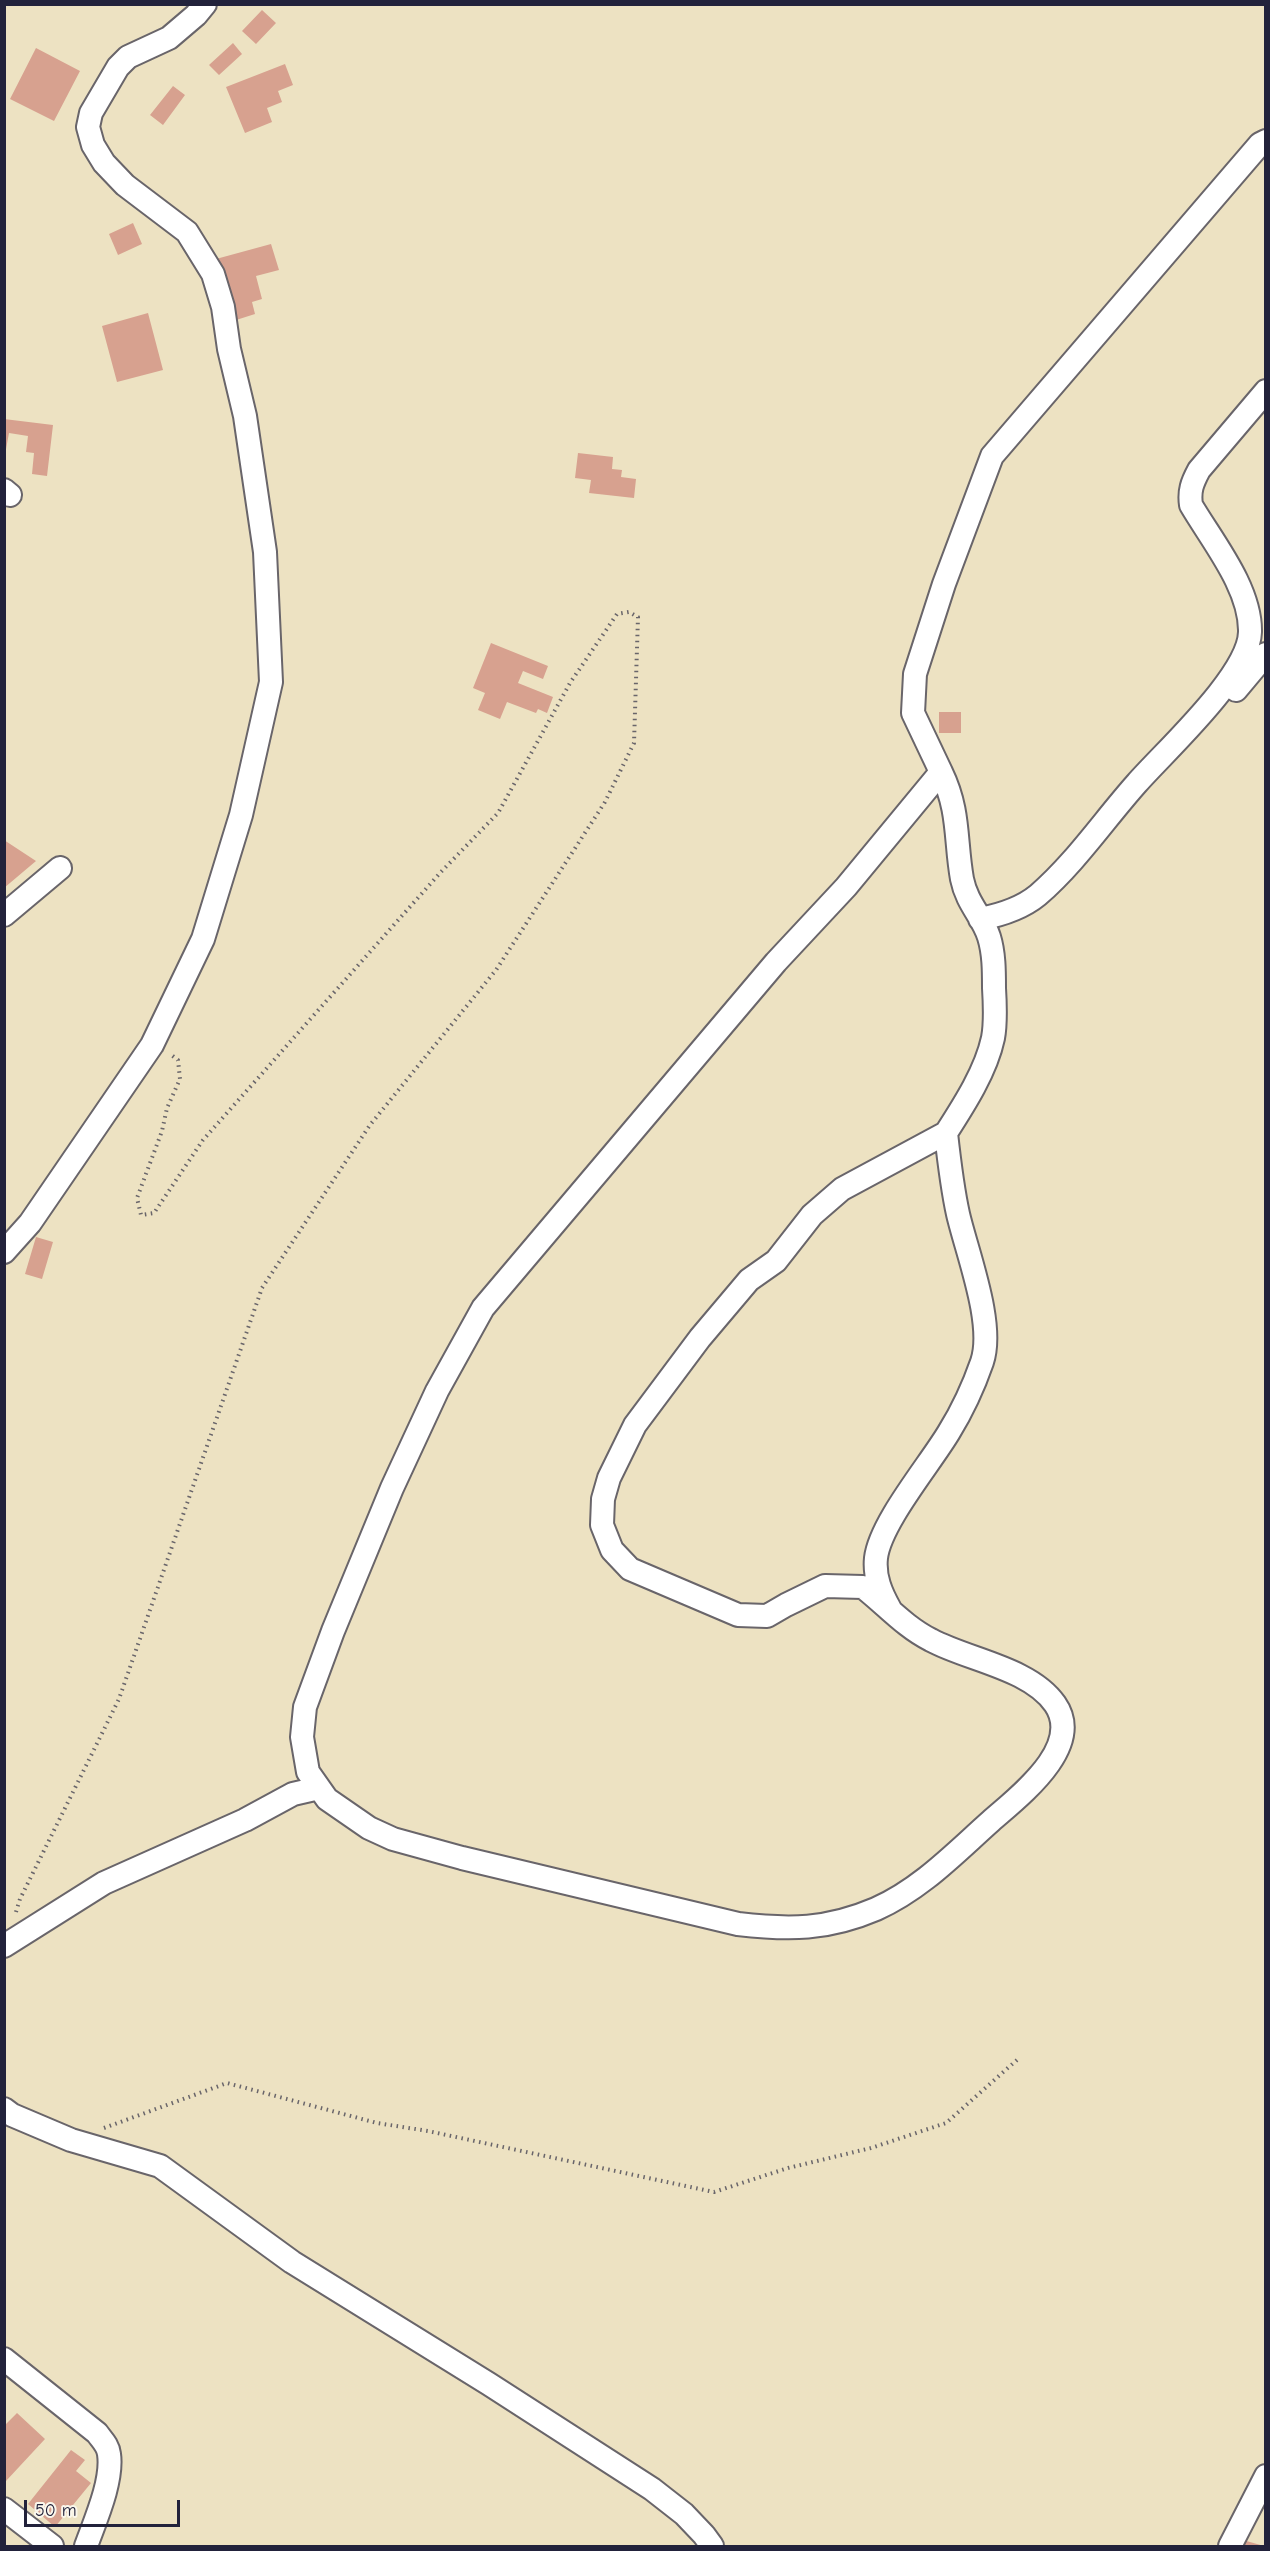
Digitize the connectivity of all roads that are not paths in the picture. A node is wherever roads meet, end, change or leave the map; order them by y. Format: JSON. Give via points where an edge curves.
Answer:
{"nodes":[{"id":1,"x":205,"y":4,"type":"edge"},
{"id":2,"x":1266,"y":141,"type":"edge"},
{"id":3,"x":1266,"y":391,"type":"edge"},
{"id":4,"x":1266,"y":654,"type":"edge"},
{"id":5,"x":941,"y":772,"type":"junction"},
{"id":6,"x":1135,"y":784,"type":"junction"},
{"id":7,"x":60,"y":868,"type":"dead end"},
{"id":8,"x":4,"y":915,"type":"edge"},
{"id":9,"x":980,"y":919,"type":"junction"},
{"id":10,"x":946,"y":1133,"type":"junction"},
{"id":11,"x":4,"y":1252,"type":"edge"},
{"id":12,"x":891,"y":1609,"type":"junction"},
{"id":13,"x":319,"y":1788,"type":"junction"},
{"id":14,"x":6,"y":1944,"type":"edge"},
{"id":15,"x":4,"y":2109,"type":"edge"},
{"id":16,"x":4,"y":2359,"type":"edge"},
{"id":17,"x":1266,"y":2476,"type":"edge"},
{"id":18,"x":4,"y":2509,"type":"edge"},
{"id":19,"x":52,"y":2547,"type":"edge"},
{"id":20,"x":86,"y":2547,"type":"edge"},
{"id":21,"x":712,"y":2547,"type":"edge"},
{"id":22,"x":1230,"y":2547,"type":"edge"}],
"edges":[{"from":1,"to":11,"type":"street","via":[[169,38],[128,57],[118,67],[91,113],[88,127],[104,163],[125,185],[187,232],[213,274],[245,416],[265,552],[271,682],[241,815],[203,939],[152,1045],[30,1223]]},
{"from":2,"to":5,"type":"street","via":[[992,456],[915,674],[914,713]]},
{"from":3,"to":6,"type":"street","via":[[1199,470],[1189,494],[1191,506],[1237,581],[1246,603],[1250,633],[1247,646],[1231,676],[1201,713]]},
{"from":4,"to":6,"type":"street","via":[[1170,768]]},
{"from":5,"to":9,"type":"street","via":[[950,790],[958,827],[962,879],[969,902]]},
{"from":5,"to":13,"type":"street","via":[[483,1308],[437,1391],[392,1488],[305,1707],[302,1737],[308,1772]]},
{"from":6,"to":9,"type":"street","via":[[1091,841],[1036,896],[1006,914]]},
{"from":7,"to":8,"type":"street"},
{"from":9,"to":10,"type":"street","via":[[989,935],[993,959],[993,1038]]},
{"from":10,"to":12,"type":"street","via":[[950,1173],[981,1304],[986,1348],[950,1431],[886,1530],[876,1555],[877,1580]]},
{"from":10,"to":12,"type":"street","via":[[842,1189],[812,1215],[776,1261],[749,1280],[635,1425],[603,1499],[602,1525],[612,1550],[630,1569],[738,1615],[767,1616],[825,1586],[863,1587]]},
{"from":12,"to":13,"type":"street","via":[[903,1623],[932,1641],[1036,1685],[1062,1717],[1061,1735],[1053,1755],[1030,1787],[945,1864],[877,1908],[842,1921],[782,1929],[738,1924],[462,1858],[377,1832],[341,1810]]},
{"from":13,"to":14,"type":"street","via":[[293,1794],[245,1820],[104,1883]]},
{"from":15,"to":21,"type":"street","via":[[71,2140],[160,2166],[292,2262],[652,2488],[684,2514]]},
{"from":16,"to":20,"type":"street","via":[[97,2433],[107,2446],[110,2455],[105,2489]]},
{"from":17,"to":22,"type":"street"},
{"from":18,"to":19,"type":"street"}]}
